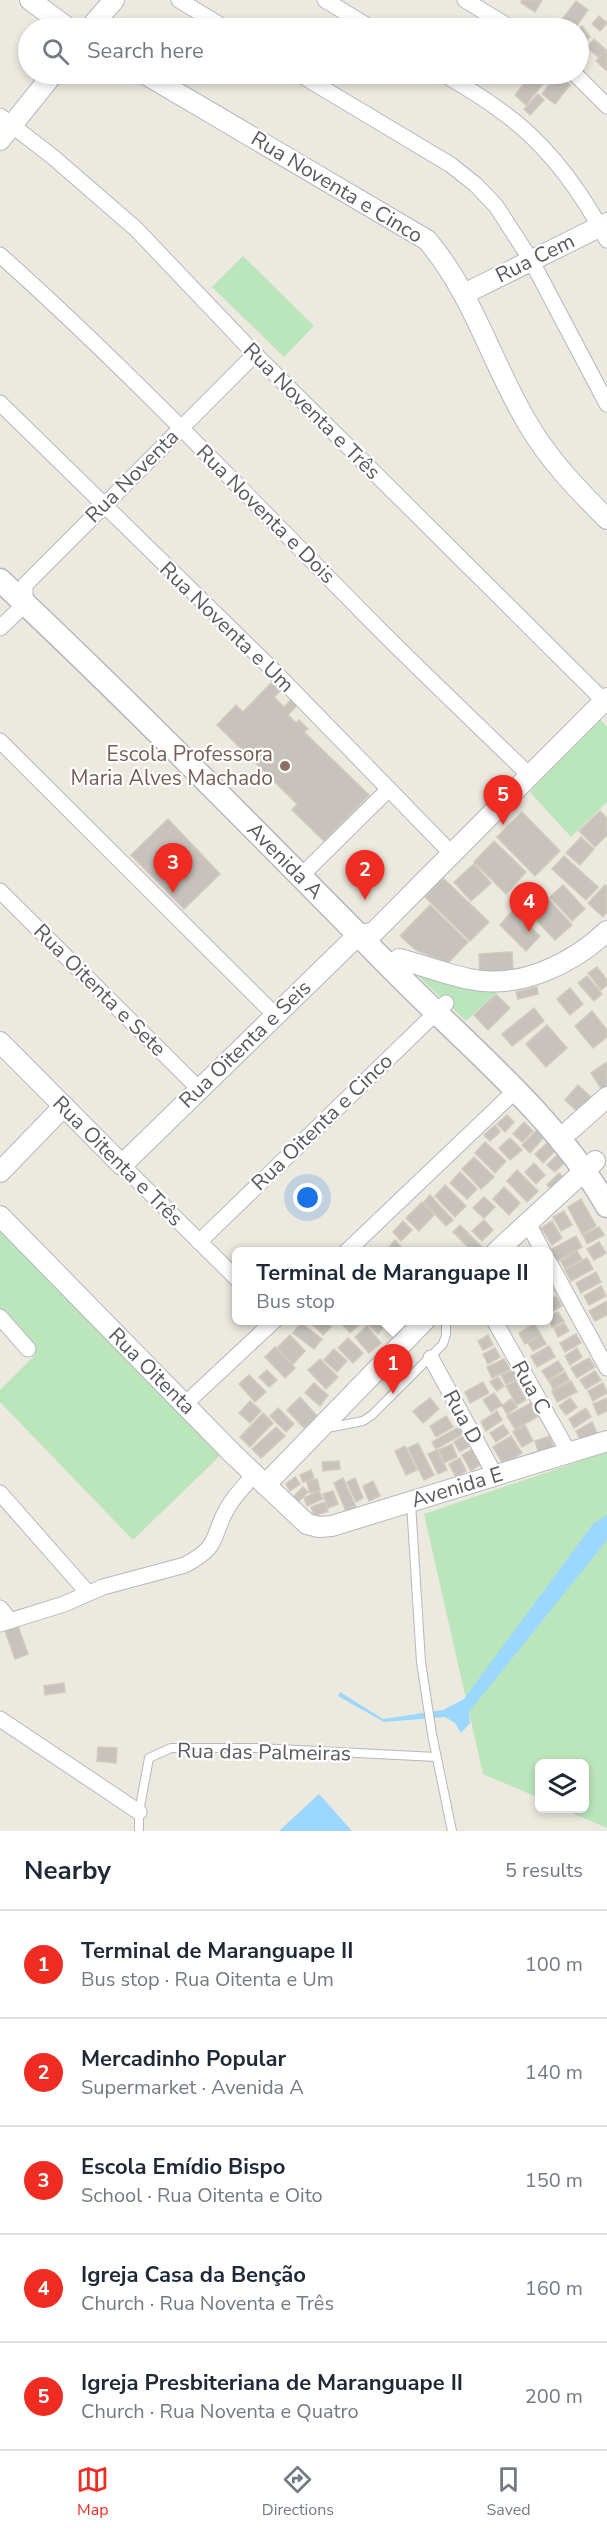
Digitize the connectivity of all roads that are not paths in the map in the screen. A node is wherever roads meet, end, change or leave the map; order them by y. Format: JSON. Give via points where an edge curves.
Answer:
{"nodes":[{"id":1,"x":30,"y":0,"type":"edge"},
{"id":2,"x":114,"y":0,"type":"edge"},
{"id":3,"x":179,"y":0,"type":"edge"},
{"id":4,"x":325,"y":0,"type":"edge"},
{"id":5,"x":465,"y":0,"type":"edge"},
{"id":6,"x":54,"y":18,"type":"edge"},
{"id":7,"x":99,"y":18,"type":"edge"},
{"id":8,"x":209,"y":18,"type":"edge"},
{"id":9,"x":355,"y":18,"type":"edge"},
{"id":10,"x":495,"y":18,"type":"edge"},
{"id":11,"x":44,"y":84,"type":"edge"},
{"id":12,"x":162,"y":84,"type":"edge"},
{"id":13,"x":316,"y":84,"type":"edge"},
{"id":14,"x":459,"y":84,"type":"edge"},
{"id":15,"x":585,"y":84,"type":"edge"},
{"id":16,"x":607,"y":106,"type":"edge"},
{"id":17,"x":4,"y":127,"type":"edge"},
{"id":18,"x":605,"y":230,"type":"edge"},
{"id":19,"x":0,"y":255,"type":"edge"},
{"id":20,"x":531,"y":260,"type":"junction"},
{"id":21,"x":464,"y":294,"type":"junction"},
{"id":22,"x":255,"y":354,"type":"junction"},
{"id":23,"x":0,"y":403,"type":"edge"},
{"id":24,"x":607,"y":404,"type":"edge"},
{"id":25,"x":180,"y":428,"type":"junction"},
{"id":26,"x":103,"y":505,"type":"junction"},
{"id":27,"x":607,"y":519,"type":"edge"},
{"id":28,"x":0,"y":561,"type":"edge"},
{"id":29,"x":0,"y":580,"type":"edge"},
{"id":30,"x":25,"y":594,"type":"junction"},
{"id":31,"x":0,"y":628,"type":"edge"},
{"id":32,"x":606,"y":701,"type":"edge"},
{"id":33,"x":0,"y":741,"type":"edge"},
{"id":34,"x":529,"y":775,"type":"junction"},
{"id":35,"x":389,"y":789,"type":"junction"},
{"id":36,"x":452,"y":854,"type":"junction"},
{"id":37,"x":308,"y":869,"type":"junction"},
{"id":38,"x":0,"y":891,"type":"edge"},
{"id":39,"x":607,"y":931,"type":"edge"},
{"id":40,"x":366,"y":934,"type":"junction"},
{"id":41,"x":399,"y":958,"type":"junction"},
{"id":42,"x":441,"y":1008,"type":"junction"},
{"id":43,"x":275,"y":1015,"type":"junction"},
{"id":44,"x":0,"y":1042,"type":"edge"},
{"id":45,"x":199,"y":1089,"type":"junction"},
{"id":46,"x":515,"y":1091,"type":"junction"},
{"id":47,"x":607,"y":1096,"type":"edge"},
{"id":48,"x":64,"y":1106,"type":"junction"},
{"id":49,"x":570,"y":1130,"type":"junction"},
{"id":50,"x":122,"y":1164,"type":"junction"},
{"id":51,"x":589,"y":1165,"type":"junction"},
{"id":52,"x":0,"y":1172,"type":"edge"},
{"id":53,"x":605,"y":1190,"type":"edge"},
{"id":54,"x":0,"y":1216,"type":"edge"},
{"id":55,"x":528,"y":1223,"type":"junction"},
{"id":56,"x":199,"y":1242,"type":"junction"},
{"id":57,"x":350,"y":1247,"type":"edge"},
{"id":58,"x":501,"y":1247,"type":"edge"},
{"id":59,"x":541,"y":1247,"type":"edge"},
{"id":60,"x":553,"y":1269,"type":"edge"},
{"id":61,"x":232,"y":1274,"type":"edge"},
{"id":62,"x":0,"y":1317,"type":"edge"},
{"id":63,"x":270,"y":1325,"type":"edge"},
{"id":64,"x":420,"y":1325,"type":"edge"},
{"id":65,"x":446,"y":1325,"type":"edge"},
{"id":66,"x":497,"y":1325,"type":"edge"},
{"id":67,"x":28,"y":1349,"type":"dead end"},
{"id":68,"x":431,"y":1358,"type":"junction"},
{"id":69,"x":607,"y":1368,"type":"edge"},
{"id":70,"x":185,"y":1404,"type":"junction"},
{"id":71,"x":319,"y":1428,"type":"junction"},
{"id":72,"x":607,"y":1441,"type":"edge"},
{"id":73,"x":568,"y":1453,"type":"junction"},
{"id":74,"x":495,"y":1475,"type":"junction"},
{"id":75,"x":260,"y":1480,"type":"junction"},
{"id":76,"x":0,"y":1493,"type":"edge"},
{"id":77,"x":411,"y":1501,"type":"junction"},
{"id":78,"x":306,"y":1524,"type":"joint"},
{"id":79,"x":88,"y":1593,"type":"junction"},
{"id":80,"x":0,"y":1608,"type":"edge"},
{"id":81,"x":6,"y":1623,"type":"edge"},
{"id":82,"x":0,"y":1719,"type":"edge"},
{"id":83,"x":436,"y":1757,"type":"junction"},
{"id":84,"x":139,"y":1812,"type":"junction"},
{"id":85,"x":139,"y":1831,"type":"edge"},
{"id":86,"x":452,"y":1831,"type":"edge"}],
"edges":[{"from":1,"to":6,"type":"street"},
{"from":2,"to":7,"type":"street"},
{"from":3,"to":8,"type":"street"},
{"from":4,"to":9,"type":"street"},
{"from":5,"to":10,"type":"street"},
{"from":11,"to":17,"type":"street"},
{"from":12,"to":21,"type":"street","name":"Rua Noventa e Cinco","via":[[427,240],[446,262]]},
{"from":13,"to":20,"type":"street","via":[[451,165],[476,185],[496,207]]},
{"from":14,"to":18,"type":"street","via":[[500,109],[529,134],[562,170]]},
{"from":15,"to":16,"type":"street"},
{"from":17,"to":22,"type":"street","name":"Rua Noventa e Três","via":[[53,157],[136,229]]},
{"from":18,"to":20,"type":"street","name":"Rua Cem"},
{"from":19,"to":25,"type":"street","name":"Rua Noventa e Dois"},
{"from":20,"to":21,"type":"street","name":"Rua Cem"},
{"from":20,"to":24,"type":"street"},
{"from":21,"to":27,"type":"street","name":"Rua Noventa e Cinco","via":[[528,424],[551,458]]},
{"from":22,"to":25,"type":"street","name":"Rua Noventa"},
{"from":22,"to":32,"type":"street","name":"Rua Noventa e Três"},
{"from":23,"to":26,"type":"street","name":"Rua Noventa e Um"},
{"from":25,"to":26,"type":"street","name":"Rua Noventa"},
{"from":25,"to":34,"type":"street","name":"Rua Noventa e Dois"},
{"from":26,"to":30,"type":"street","name":"Rua Noventa"},
{"from":26,"to":35,"type":"street","name":"Rua Noventa e Um"},
{"from":28,"to":30,"type":"main road","name":"Avenida A"},
{"from":29,"to":30,"type":"main road","name":"Avenida A"},
{"from":30,"to":31,"type":"street","name":"Rua Noventa"},
{"from":30,"to":37,"type":"main road","name":"Avenida A"},
{"from":30,"to":40,"type":"main road","name":"Avenida A","via":[[210,784]]},
{"from":32,"to":34,"type":"street","name":"Rua Oitenta e Seis"},
{"from":33,"to":43,"type":"street"},
{"from":34,"to":36,"type":"street","name":"Rua Oitenta e Seis"},
{"from":35,"to":36,"type":"street","name":"Rua Noventa e Um"},
{"from":35,"to":37,"type":"street"},
{"from":36,"to":40,"type":"street","name":"Rua Oitenta e Seis"},
{"from":37,"to":40,"type":"main road","name":"Avenida A"},
{"from":38,"to":45,"type":"street","name":"Rua Oitenta e Sete"},
{"from":39,"to":41,"type":"street","via":[[565,963],[502,981],[469,979]]},
{"from":40,"to":41,"type":"main road","name":"Avenida A"},
{"from":40,"to":42,"type":"main road","name":"Avenida A"},
{"from":40,"to":43,"type":"street","name":"Rua Oitenta e Seis"},
{"from":41,"to":42,"type":"main road","name":"Avenida A"},
{"from":42,"to":46,"type":"main road","name":"Avenida A"},
{"from":42,"to":49,"type":"main road","name":"Avenida A"},
{"from":42,"to":56,"type":"street","name":"Rua Oitenta e Cinco"},
{"from":43,"to":45,"type":"street","name":"Rua Oitenta e Seis"},
{"from":44,"to":48,"type":"street","name":"Rua Oitenta e Três"},
{"from":45,"to":50,"type":"street","name":"Rua Oitenta e Seis"},
{"from":46,"to":51,"type":"main road","name":"Avenida A"},
{"from":46,"to":57,"type":"street"},
{"from":47,"to":49,"type":"street"},
{"from":48,"to":50,"type":"street","name":"Rua Oitenta e Três"},
{"from":48,"to":52,"type":"street"},
{"from":49,"to":51,"type":"main road","name":"Avenida A"},
{"from":50,"to":56,"type":"street","name":"Rua Oitenta e Três"},
{"from":51,"to":53,"type":"main road","name":"Avenida A"},
{"from":51,"to":55,"type":"street"},
{"from":54,"to":70,"type":"street","name":"Rua Oitenta"},
{"from":55,"to":58,"type":"street"},
{"from":55,"to":59,"type":"street"},
{"from":56,"to":61,"type":"street","name":"Rua Oitenta e Três"},
{"from":60,"to":69,"type":"street"},
{"from":62,"to":67,"type":"street"},
{"from":63,"to":70,"type":"street"},
{"from":64,"to":71,"type":"street"},
{"from":65,"to":68,"type":"lane","via":[[442,1344]]},
{"from":66,"to":73,"type":"street","name":"Rua C"},
{"from":68,"to":71,"type":"lane","via":[[363,1420]]},
{"from":68,"to":74,"type":"street","name":"Rua D"},
{"from":70,"to":75,"type":"street","name":"Rua Oitenta"},
{"from":71,"to":75,"type":"street"},
{"from":72,"to":73,"type":"street","name":"Avenida E"},
{"from":73,"to":74,"type":"street","name":"Avenida E"},
{"from":74,"to":77,"type":"street","name":"Avenida E"},
{"from":75,"to":78,"type":"street","name":"Rua Oitenta"},
{"from":75,"to":79,"type":"street","via":[[227,1507],[210,1549],[185,1564]]},
{"from":76,"to":79,"type":"street"},
{"from":77,"to":78,"type":"street","name":"Avenida E","via":[[333,1527]]},
{"from":77,"to":83,"type":"lane","via":[[421,1662]]},
{"from":79,"to":81,"type":"street"},
{"from":80,"to":81,"type":"street"},
{"from":82,"to":84,"type":"street"},
{"from":83,"to":84,"type":"lane","name":"Rua das Palmeiras","via":[[171,1748],[149,1758]]},
{"from":83,"to":86,"type":"lane"},
{"from":84,"to":85,"type":"lane","name":"Rua das Palmeiras"}]}
